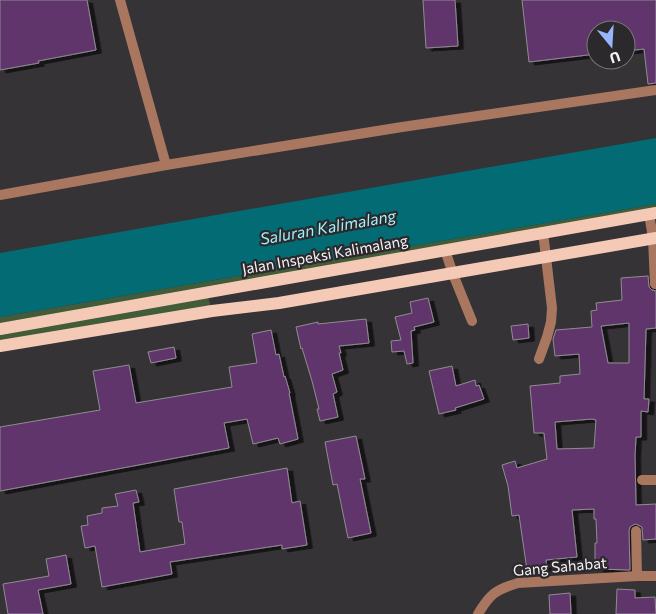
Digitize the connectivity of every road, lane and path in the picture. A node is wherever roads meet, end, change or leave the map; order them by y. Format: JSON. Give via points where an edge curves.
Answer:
{"nodes":[{"id":1,"x":120,"y":0,"type":"edge"},
{"id":2,"x":656,"y":90,"type":"edge"},
{"id":3,"x":166,"y":165,"type":"junction"},
{"id":4,"x":0,"y":195,"type":"edge"},
{"id":5,"x":652,"y":214,"type":"edge"},
{"id":6,"x":544,"y":232,"type":"junction"},
{"id":7,"x":654,"y":238,"type":"edge"},
{"id":8,"x":445,"y":250,"type":"junction"},
{"id":9,"x":546,"y":257,"type":"junction"},
{"id":10,"x":453,"y":274,"type":"junction"},
{"id":11,"x":655,"y":284,"type":"edge"},
{"id":12,"x":472,"y":321,"type":"dead end"},
{"id":13,"x":0,"y":329,"type":"edge"},
{"id":14,"x":0,"y":346,"type":"edge"},
{"id":15,"x":539,"y":359,"type":"dead end"},
{"id":16,"x":642,"y":480,"type":"dead end"},
{"id":17,"x":656,"y":480,"type":"edge"},
{"id":18,"x":636,"y":531,"type":"dead end"},
{"id":19,"x":637,"y":576,"type":"junction"},
{"id":20,"x":656,"y":576,"type":"edge"},
{"id":21,"x":478,"y":614,"type":"edge"}],
"edges":[{"from":1,"to":3,"type":"street"},
{"from":2,"to":3,"type":"street"},
{"from":3,"to":4,"type":"street"},
{"from":5,"to":6,"type":"main road","name":"Jalan Inspeksi Kalimalang"},
{"from":5,"to":7,"type":"street"},
{"from":6,"to":8,"type":"main road","name":"Jalan Inspeksi Kalimalang"},
{"from":6,"to":9,"type":"street"},
{"from":7,"to":9,"type":"main road"},
{"from":7,"to":11,"type":"street"},
{"from":8,"to":10,"type":"street"},
{"from":8,"to":13,"type":"main road","name":"Jalan Inspeksi Kalimalang"},
{"from":9,"to":10,"type":"main road"},
{"from":9,"to":15,"type":"street","via":[[552,308]]},
{"from":10,"to":12,"type":"street"},
{"from":10,"to":14,"type":"main road"},
{"from":16,"to":17,"type":"street"},
{"from":18,"to":19,"type":"street"},
{"from":19,"to":20,"type":"street","name":"Gang Sahabat"},
{"from":19,"to":21,"type":"street","name":"Gang Sahabat","via":[[518,583],[493,594]]}]}
